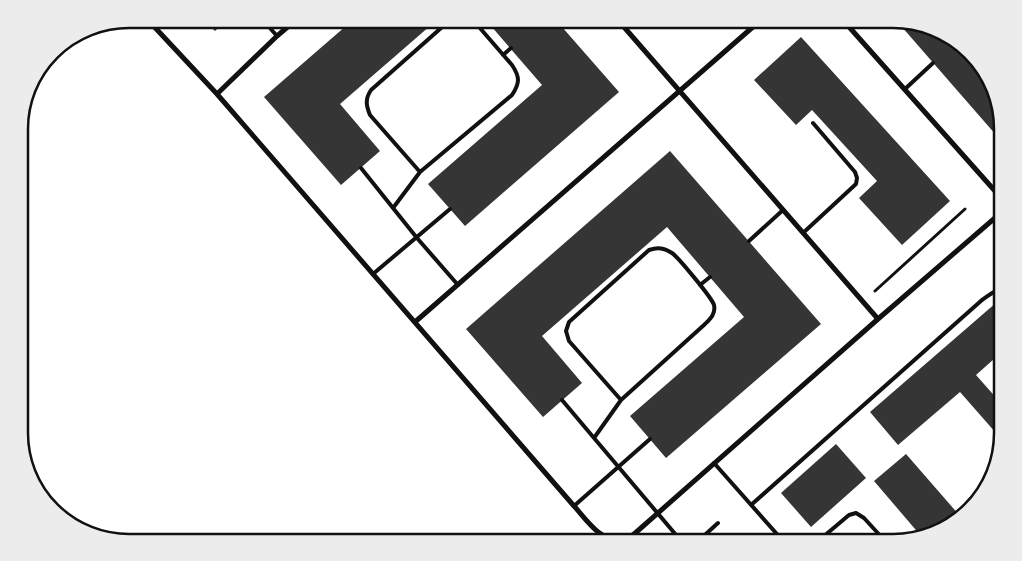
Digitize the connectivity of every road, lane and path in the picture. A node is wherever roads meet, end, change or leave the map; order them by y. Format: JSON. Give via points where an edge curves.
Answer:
{"nodes":[{"id":1,"x":155,"y":28,"type":"edge"},
{"id":2,"x":270,"y":28,"type":"edge"},
{"id":3,"x":286,"y":28,"type":"edge"},
{"id":4,"x":440,"y":28,"type":"edge"},
{"id":5,"x":480,"y":28,"type":"edge"},
{"id":6,"x":625,"y":28,"type":"edge"},
{"id":7,"x":751,"y":28,"type":"edge"},
{"id":8,"x":850,"y":28,"type":"edge"},
{"id":9,"x":277,"y":36,"type":"junction"},
{"id":10,"x":511,"y":48,"type":"dead end"},
{"id":11,"x":503,"y":55,"type":"junction"},
{"id":12,"x":933,"y":63,"type":"dead end"},
{"id":13,"x":905,"y":89,"type":"junction"},
{"id":14,"x":679,"y":90,"type":"junction"},
{"id":15,"x":217,"y":94,"type":"junction"},
{"id":16,"x":814,"y":123,"type":"dead end"},
{"id":17,"x":361,"y":168,"type":"dead end"},
{"id":18,"x":420,"y":172,"type":"junction"},
{"id":19,"x":994,"y":190,"type":"edge"},
{"id":20,"x":393,"y":208,"type":"junction"},
{"id":21,"x":965,"y":208,"type":"dead end"},
{"id":22,"x":450,"y":209,"type":"dead end"},
{"id":23,"x":783,"y":210,"type":"junction"},
{"id":24,"x":994,"y":219,"type":"edge"},
{"id":25,"x":803,"y":233,"type":"junction"},
{"id":26,"x":417,"y":238,"type":"junction"},
{"id":27,"x":749,"y":241,"type":"dead end"},
{"id":28,"x":373,"y":274,"type":"junction"},
{"id":29,"x":710,"y":276,"type":"dead end"},
{"id":30,"x":458,"y":285,"type":"junction"},
{"id":31,"x":700,"y":285,"type":"junction"},
{"id":32,"x":875,"y":290,"type":"dead end"},
{"id":33,"x":994,"y":292,"type":"edge"},
{"id":34,"x":878,"y":319,"type":"junction"},
{"id":35,"x":415,"y":322,"type":"junction"},
{"id":36,"x":562,"y":400,"type":"dead end"},
{"id":37,"x":621,"y":400,"type":"junction"},
{"id":38,"x":594,"y":438,"type":"junction"},
{"id":39,"x":650,"y":439,"type":"dead end"},
{"id":40,"x":714,"y":463,"type":"junction"},
{"id":41,"x":618,"y":467,"type":"junction"},
{"id":42,"x":751,"y":505,"type":"junction"},
{"id":43,"x":574,"y":506,"type":"junction"},
{"id":44,"x":657,"y":513,"type":"junction"},
{"id":45,"x":718,"y":523,"type":"dead end"},
{"id":46,"x":601,"y":533,"type":"edge"},
{"id":47,"x":634,"y":533,"type":"edge"},
{"id":48,"x":674,"y":533,"type":"edge"},
{"id":49,"x":707,"y":533,"type":"edge"},
{"id":50,"x":776,"y":533,"type":"edge"},
{"id":51,"x":828,"y":533,"type":"edge"},
{"id":52,"x":878,"y":533,"type":"edge"}],
"edges":[{"from":1,"to":15,"type":"street"},
{"from":2,"to":9,"type":"lane"},
{"from":3,"to":9,"type":"street"},
{"from":4,"to":18,"type":"lane","via":[[371,90],[366,105],[370,115]]},
{"from":5,"to":11,"type":"lane"},
{"from":6,"to":14,"type":"street"},
{"from":7,"to":14,"type":"street"},
{"from":8,"to":13,"type":"street"},
{"from":9,"to":15,"type":"street"},
{"from":10,"to":11,"type":"lane"},
{"from":11,"to":18,"type":"lane","via":[[517,74],[517,87],[512,95]]},
{"from":12,"to":13,"type":"lane"},
{"from":13,"to":19,"type":"street"},
{"from":14,"to":23,"type":"street"},
{"from":14,"to":30,"type":"street"},
{"from":15,"to":28,"type":"street"},
{"from":16,"to":25,"type":"lane","via":[[858,178],[856,184]]},
{"from":17,"to":20,"type":"lane"},
{"from":18,"to":20,"type":"lane"},
{"from":20,"to":26,"type":"lane"},
{"from":21,"to":32,"type":"path"},
{"from":22,"to":26,"type":"lane"},
{"from":23,"to":25,"type":"street"},
{"from":23,"to":27,"type":"lane"},
{"from":24,"to":34,"type":"street"},
{"from":25,"to":34,"type":"street"},
{"from":26,"to":28,"type":"lane"},
{"from":26,"to":30,"type":"lane"},
{"from":28,"to":35,"type":"street"},
{"from":29,"to":31,"type":"lane"},
{"from":30,"to":35,"type":"street"},
{"from":31,"to":37,"type":"lane","via":[[714,306],[713,316]]},
{"from":31,"to":37,"type":"lane","via":[[672,254],[659,247],[649,250],[569,322],[566,331],[569,341]]},
{"from":33,"to":42,"type":"lane"},
{"from":34,"to":40,"type":"street"},
{"from":35,"to":43,"type":"street"},
{"from":36,"to":38,"type":"lane"},
{"from":37,"to":38,"type":"lane"},
{"from":38,"to":41,"type":"lane"},
{"from":39,"to":41,"type":"lane"},
{"from":40,"to":42,"type":"lane"},
{"from":40,"to":44,"type":"street"},
{"from":41,"to":43,"type":"lane"},
{"from":41,"to":44,"type":"lane"},
{"from":42,"to":50,"type":"lane"},
{"from":43,"to":46,"type":"street"},
{"from":44,"to":47,"type":"street"},
{"from":44,"to":48,"type":"lane"},
{"from":45,"to":49,"type":"lane"},
{"from":51,"to":52,"type":"lane","via":[[849,515],[856,514]]}]}
